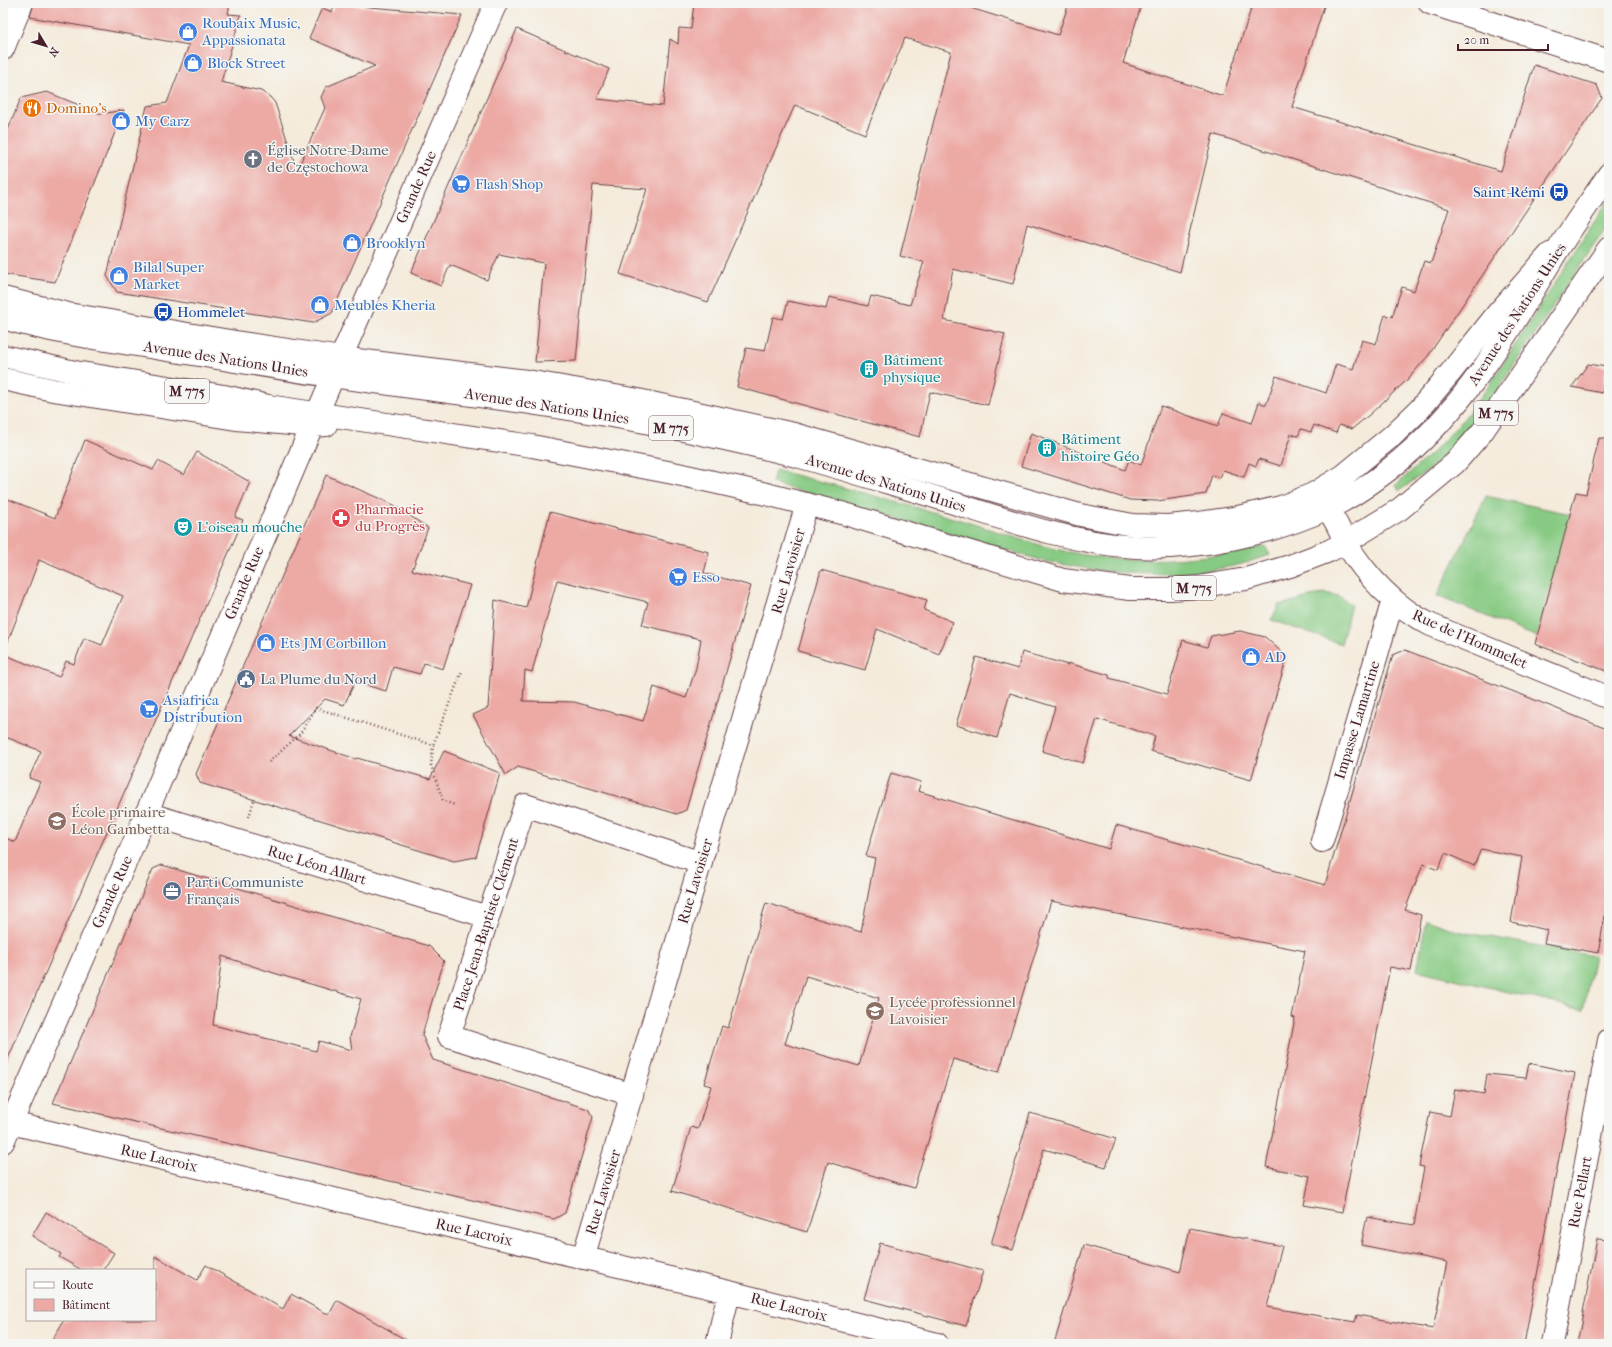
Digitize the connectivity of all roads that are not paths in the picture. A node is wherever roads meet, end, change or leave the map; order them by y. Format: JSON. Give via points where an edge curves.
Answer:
{"nodes":[{"id":1,"x":22,"y":3,"type":"edge"},
{"id":2,"x":496,"y":3,"type":"edge"},
{"id":3,"x":1430,"y":3,"type":"edge"},
{"id":4,"x":3,"y":49,"type":"edge"},
{"id":5,"x":1609,"y":61,"type":"edge"},
{"id":6,"x":1609,"y":174,"type":"edge"},
{"id":7,"x":1566,"y":238,"type":"junction"},
{"id":8,"x":1609,"y":248,"type":"edge"},
{"id":9,"x":3,"y":298,"type":"edge"},
{"id":10,"x":3,"y":318,"type":"edge"},
{"id":11,"x":3,"y":356,"type":"edge"},
{"id":12,"x":337,"y":367,"type":"junction"},
{"id":13,"x":3,"y":379,"type":"edge"},
{"id":14,"x":314,"y":419,"type":"junction"},
{"id":15,"x":1303,"y":499,"type":"junction"},
{"id":16,"x":807,"y":504,"type":"junction"},
{"id":17,"x":1327,"y":509,"type":"junction"},
{"id":18,"x":1346,"y":542,"type":"junction"},
{"id":19,"x":1393,"y":600,"type":"junction"},
{"id":20,"x":1609,"y":698,"type":"edge"},
{"id":21,"x":146,"y":813,"type":"junction"},
{"id":22,"x":1322,"y":841,"type":"dead end"},
{"id":23,"x":701,"y":863,"type":"junction"},
{"id":24,"x":488,"y":917,"type":"junction"},
{"id":25,"x":1609,"y":1040,"type":"edge"},
{"id":26,"x":632,"y":1096,"type":"junction"},
{"id":27,"x":7,"y":1133,"type":"edge"},
{"id":28,"x":583,"y":1258,"type":"junction"},
{"id":29,"x":729,"y":1292,"type":"junction"},
{"id":30,"x":717,"y":1344,"type":"edge"},
{"id":31,"x":937,"y":1344,"type":"edge"},
{"id":32,"x":1552,"y":1344,"type":"edge"}],
"edges":[{"from":1,"to":4,"type":"street"},
{"from":2,"to":12,"type":"street","name":"Grande Rue"},
{"from":3,"to":5,"type":"street"},
{"from":6,"to":7,"type":"street","name":"Avenue des Nations Unies","number":"M 775"},
{"from":7,"to":15,"type":"street","via":[[1497,314],[1447,378],[1393,436],[1343,476]]},
{"from":7,"to":17,"type":"street","name":"Avenue des Nations Unies","number":"M 775","via":[[1512,327],[1480,374],[1445,418],[1401,460],[1362,489]]},
{"from":8,"to":18,"type":"street","number":"M 775","via":[[1495,415],[1455,463],[1400,509]]},
{"from":9,"to":12,"type":"street"},
{"from":10,"to":12,"type":"street","name":"Avenue des Nations Unies","number":"M 775","via":[[77,335]]},
{"from":11,"to":14,"type":"street","number":"M 775","via":[[75,372],[224,396]]},
{"from":12,"to":14,"type":"street","name":"Grande Rue"},
{"from":12,"to":15,"type":"street","via":[[574,388],[749,424],[1080,515],[1133,525],[1199,524],[1281,507]]},
{"from":12,"to":17,"type":"street","name":"Avenue des Nations Unies","number":"M 775","via":[[441,390],[584,411],[805,458],[1029,526],[1098,543],[1147,547],[1198,544],[1272,528]]},
{"from":13,"to":14,"type":"street","via":[[30,386],[236,419]]},
{"from":14,"to":16,"type":"street","number":"M 775","via":[[373,421],[599,458]]},
{"from":14,"to":21,"type":"street","name":"Grande Rue"},
{"from":15,"to":17,"type":"street","via":[[1313,500]]},
{"from":16,"to":18,"type":"street","number":"M 775","via":[[1063,580],[1130,589],[1198,587],[1246,579],[1290,566]]},
{"from":16,"to":23,"type":"street","name":"Rue Lavoisier"},
{"from":17,"to":18,"type":"street","name":"Rue de l'Hommelet"},
{"from":18,"to":19,"type":"street","name":"Rue de l'Hommelet","via":[[1365,569]]},
{"from":19,"to":20,"type":"street","name":"Rue de l'Hommelet","via":[[1411,615],[1431,625]]},
{"from":19,"to":22,"type":"street","name":"Impasse Lamartine"},
{"from":21,"to":24,"type":"street","name":"Rue Léon Allart"},
{"from":21,"to":27,"type":"street","name":"Grande Rue"},
{"from":23,"to":24,"type":"street","name":"Place Jean-Baptiste Clément","via":[[525,805]]},
{"from":23,"to":26,"type":"street","name":"Rue Lavoisier"},
{"from":24,"to":26,"type":"street","name":"Place Jean-Baptiste Clément","via":[[449,1036]]},
{"from":25,"to":32,"type":"street","name":"Rue Pellart"},
{"from":26,"to":28,"type":"street","name":"Rue Lavoisier"},
{"from":27,"to":28,"type":"street","name":"Rue Lacroix"},
{"from":28,"to":29,"type":"street","name":"Rue Lacroix"},
{"from":29,"to":30,"type":"street"},
{"from":29,"to":31,"type":"street","name":"Rue Lacroix"}]}
